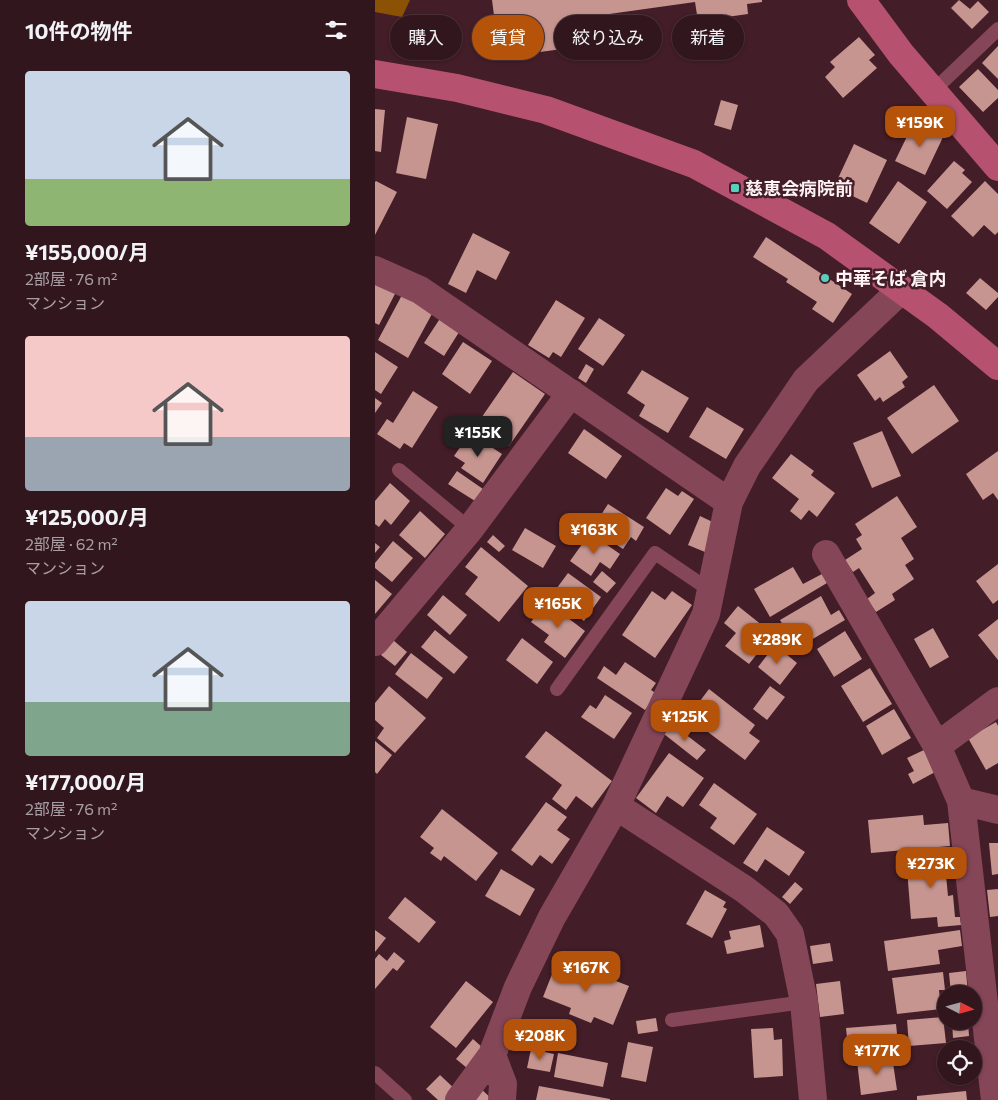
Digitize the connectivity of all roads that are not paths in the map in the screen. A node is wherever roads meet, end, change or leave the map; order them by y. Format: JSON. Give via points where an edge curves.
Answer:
{"nodes":[{"id":1,"x":861,"y":0,"type":"edge"},
{"id":2,"x":998,"y":28,"type":"edge"},
{"id":3,"x":375,"y":74,"type":"edge"},
{"id":4,"x":933,"y":91,"type":"junction"},
{"id":5,"x":998,"y":167,"type":"edge"},
{"id":6,"x":375,"y":270,"type":"edge"},
{"id":7,"x":902,"y":289,"type":"junction"},
{"id":8,"x":998,"y":366,"type":"edge"},
{"id":9,"x":571,"y":394,"type":"junction"},
{"id":10,"x":399,"y":470,"type":"dead end"},
{"id":11,"x":729,"y":502,"type":"junction"},
{"id":12,"x":470,"y":528,"type":"junction"},
{"id":13,"x":826,"y":554,"type":"dead end"},
{"id":14,"x":711,"y":590,"type":"junction"},
{"id":15,"x":375,"y":642,"type":"edge"},
{"id":16,"x":557,"y":689,"type":"dead end"},
{"id":17,"x":998,"y":702,"type":"edge"},
{"id":18,"x":937,"y":746,"type":"junction"},
{"id":19,"x":961,"y":800,"type":"junction"},
{"id":20,"x":616,"y":806,"type":"junction"},
{"id":21,"x":998,"y":810,"type":"edge"},
{"id":22,"x":804,"y":1002,"type":"junction"},
{"id":23,"x":672,"y":1020,"type":"dead end"},
{"id":24,"x":491,"y":1055,"type":"junction"},
{"id":25,"x":375,"y":1073,"type":"edge"},
{"id":26,"x":405,"y":1100,"type":"edge"},
{"id":27,"x":459,"y":1100,"type":"edge"},
{"id":28,"x":502,"y":1100,"type":"edge"},
{"id":29,"x":813,"y":1100,"type":"edge"},
{"id":30,"x":995,"y":1100,"type":"edge"}],
"edges":[{"from":1,"to":4,"type":"street"},
{"from":2,"to":4,"type":"lane"},
{"from":3,"to":7,"type":"street","via":[[457,88],[546,110],[695,164],[827,236]]},
{"from":4,"to":5,"type":"street"},
{"from":6,"to":9,"type":"street","via":[[420,290]]},
{"from":7,"to":8,"type":"street"},
{"from":7,"to":11,"type":"street","via":[[807,380],[747,466]]},
{"from":9,"to":11,"type":"street"},
{"from":9,"to":12,"type":"street"},
{"from":10,"to":12,"type":"lane"},
{"from":11,"to":14,"type":"street"},
{"from":12,"to":15,"type":"street"},
{"from":13,"to":18,"type":"street"},
{"from":14,"to":16,"type":"lane","via":[[655,553]]},
{"from":14,"to":20,"type":"street","via":[[705,614]]},
{"from":17,"to":18,"type":"street"},
{"from":18,"to":19,"type":"street"},
{"from":19,"to":21,"type":"street"},
{"from":19,"to":30,"type":"street"},
{"from":20,"to":22,"type":"street","via":[[744,889],[776,914],[789,934]]},
{"from":20,"to":24,"type":"street","via":[[552,917],[517,987]]},
{"from":22,"to":23,"type":"lane"},
{"from":22,"to":29,"type":"street"},
{"from":24,"to":27,"type":"street"},
{"from":24,"to":28,"type":"street","via":[[503,1084]]},
{"from":25,"to":26,"type":"lane"}]}
